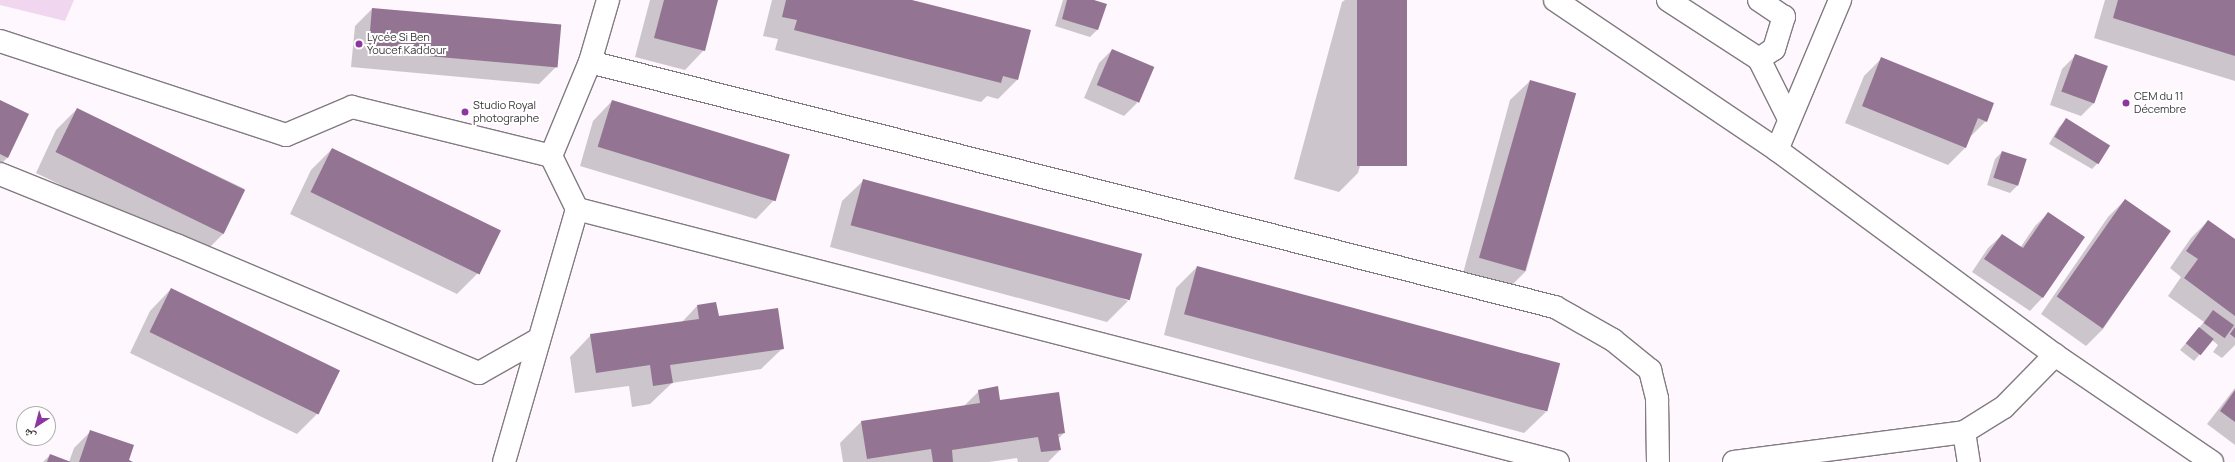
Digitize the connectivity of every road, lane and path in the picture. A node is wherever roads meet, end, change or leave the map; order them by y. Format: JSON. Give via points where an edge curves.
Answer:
{"nodes":[{"id":1,"x":608,"y":0,"type":"edge"},
{"id":2,"x":1555,"y":0,"type":"edge"},
{"id":3,"x":1668,"y":0,"type":"edge"},
{"id":4,"x":1759,"y":0,"type":"edge"},
{"id":5,"x":1840,"y":0,"type":"edge"},
{"id":6,"x":0,"y":42,"type":"edge"},
{"id":7,"x":1759,"y":59,"type":"junction"},
{"id":8,"x":590,"y":62,"type":"junction"},
{"id":9,"x":1789,"y":119,"type":"junction"},
{"id":10,"x":1776,"y":150,"type":"junction"},
{"id":11,"x":551,"y":156,"type":"junction"},
{"id":12,"x":0,"y":174,"type":"edge"},
{"id":13,"x":577,"y":210,"type":"junction"},
{"id":14,"x":539,"y":339,"type":"junction"},
{"id":15,"x":2055,"y":355,"type":"junction"},
{"id":16,"x":1964,"y":432,"type":"junction"},
{"id":17,"x":504,"y":462,"type":"edge"},
{"id":18,"x":1558,"y":462,"type":"edge"},
{"id":19,"x":1658,"y":462,"type":"edge"},
{"id":20,"x":1734,"y":462,"type":"edge"},
{"id":21,"x":1969,"y":462,"type":"edge"},
{"id":22,"x":2212,"y":462,"type":"edge"}],
"edges":[{"from":1,"to":8,"type":"street"},
{"from":2,"to":10,"type":"street"},
{"from":3,"to":7,"type":"street"},
{"from":4,"to":7,"type":"street","via":[[1784,17],[1774,49]]},
{"from":5,"to":9,"type":"street"},
{"from":6,"to":11,"type":"street","via":[[286,135],[352,107]]},
{"from":7,"to":9,"type":"street"},
{"from":8,"to":11,"type":"street"},
{"from":8,"to":19,"type":"street","via":[[1554,307],[1613,340],[1650,370],[1657,399]]},
{"from":9,"to":10,"type":"street"},
{"from":10,"to":15,"type":"street"},
{"from":11,"to":13,"type":"street"},
{"from":12,"to":14,"type":"street","via":[[480,373]]},
{"from":13,"to":14,"type":"street"},
{"from":13,"to":18,"type":"street"},
{"from":14,"to":17,"type":"street"},
{"from":15,"to":16,"type":"street","via":[[2004,407]]},
{"from":15,"to":22,"type":"street"},
{"from":16,"to":20,"type":"street"},
{"from":16,"to":21,"type":"street"}]}
